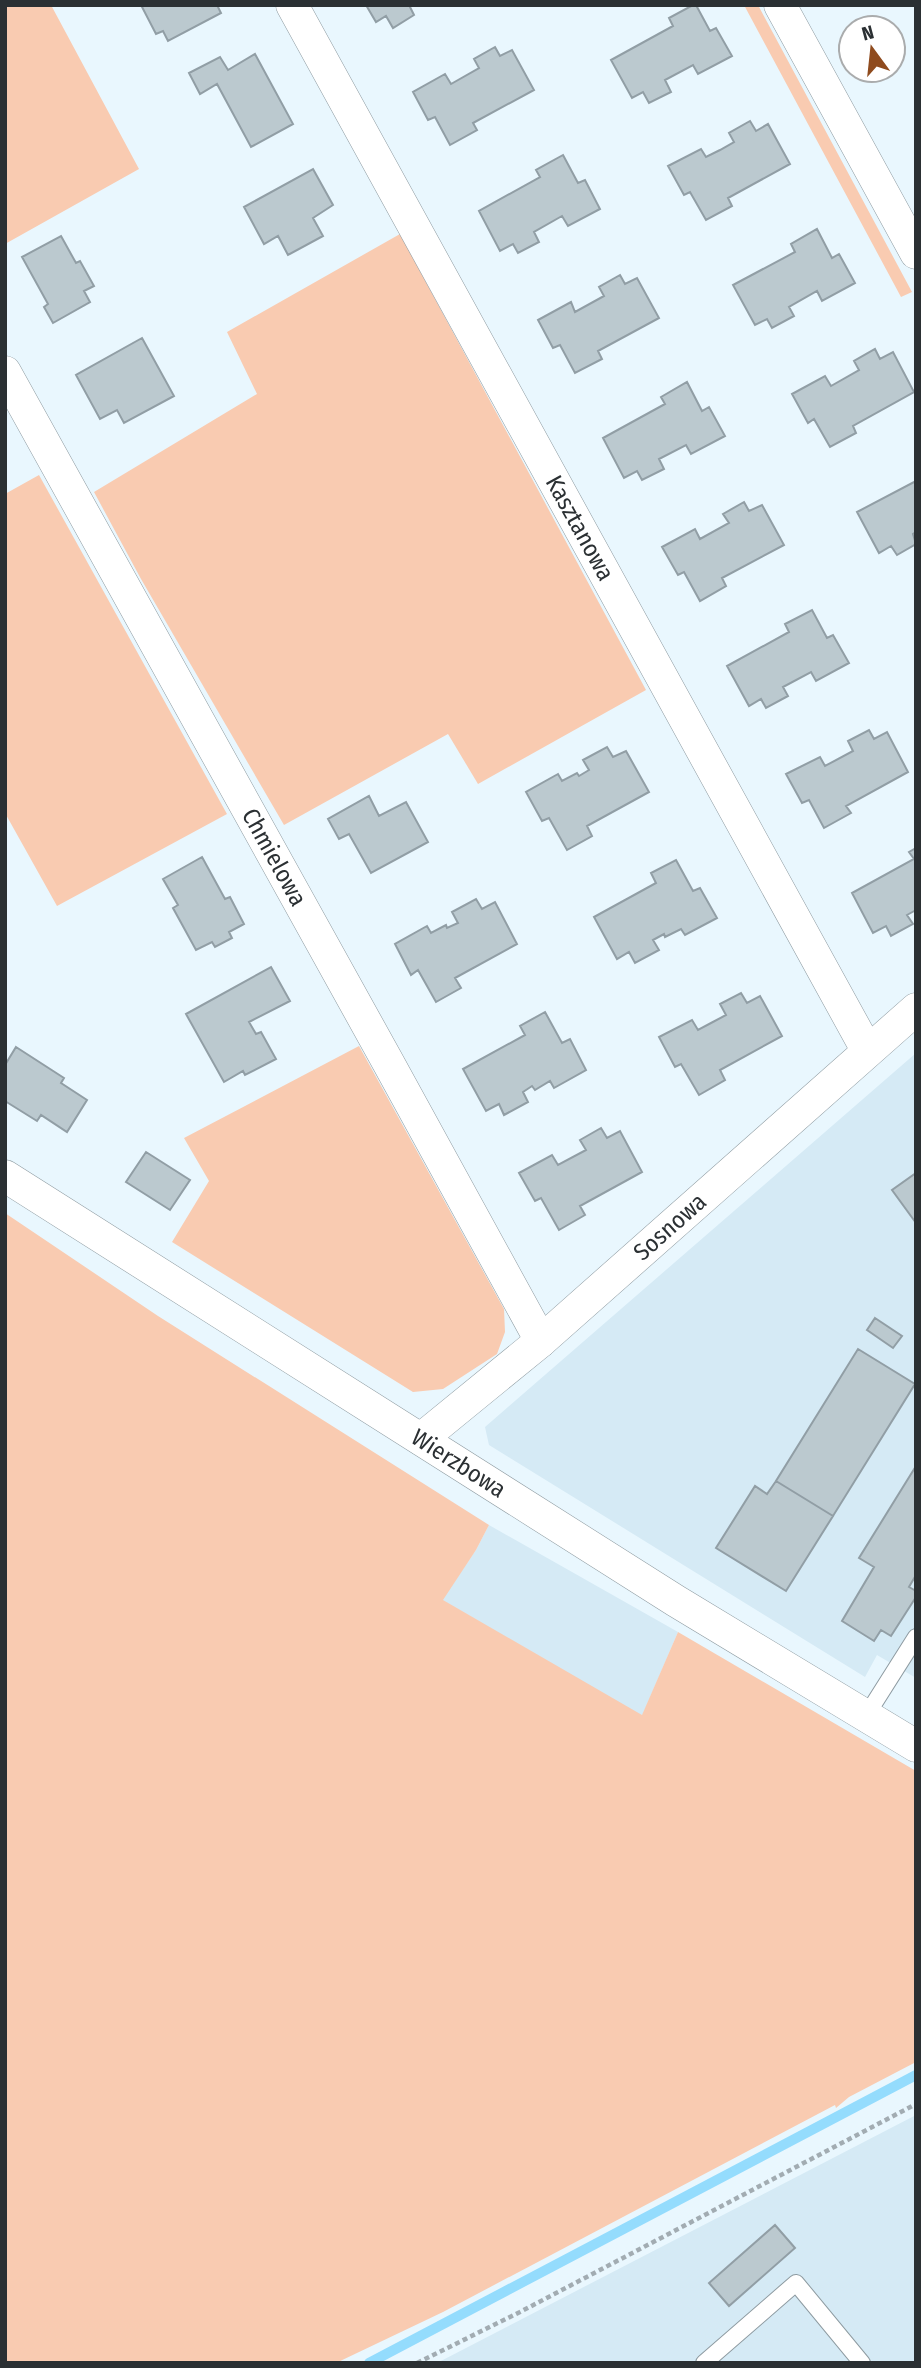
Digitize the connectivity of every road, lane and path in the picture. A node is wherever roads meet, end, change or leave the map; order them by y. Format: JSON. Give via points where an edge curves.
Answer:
{"nodes":[{"id":1,"x":292,"y":5,"type":"edge"},
{"id":2,"x":780,"y":5,"type":"edge"},
{"id":3,"x":916,"y":253,"type":"edge"},
{"id":4,"x":5,"y":372,"type":"edge"},
{"id":5,"x":916,"y":1009,"type":"edge"},
{"id":6,"x":867,"y":1050,"type":"junction"},
{"id":7,"x":5,"y":1176,"type":"edge"},
{"id":8,"x":541,"y":1341,"type":"junction"},
{"id":9,"x":421,"y":1439,"type":"junction"},
{"id":10,"x":916,"y":1637,"type":"edge"},
{"id":11,"x":866,"y":1716,"type":"junction"},
{"id":12,"x":916,"y":1746,"type":"edge"},
{"id":13,"x":916,"y":2104,"type":"edge"},
{"id":14,"x":417,"y":2363,"type":"edge"},
{"id":15,"x":705,"y":2363,"type":"edge"},
{"id":16,"x":862,"y":2363,"type":"edge"}],
"edges":[{"from":1,"to":6,"type":"street","name":"Kasztanowa"},
{"from":2,"to":3,"type":"street"},
{"from":4,"to":8,"type":"street","name":"Chmielowa"},
{"from":5,"to":6,"type":"street","name":"Sosnowa"},
{"from":6,"to":8,"type":"street","name":"Sosnowa"},
{"from":7,"to":9,"type":"street","name":"Wierzbowa"},
{"from":8,"to":9,"type":"street","name":"Sosnowa"},
{"from":9,"to":11,"type":"street","name":"Wierzbowa"},
{"from":10,"to":11,"type":"lane"},
{"from":11,"to":12,"type":"street","name":"Wierzbowa"},
{"from":13,"to":14,"type":"path"},
{"from":15,"to":16,"type":"lane","via":[[796,2283]]}]}
